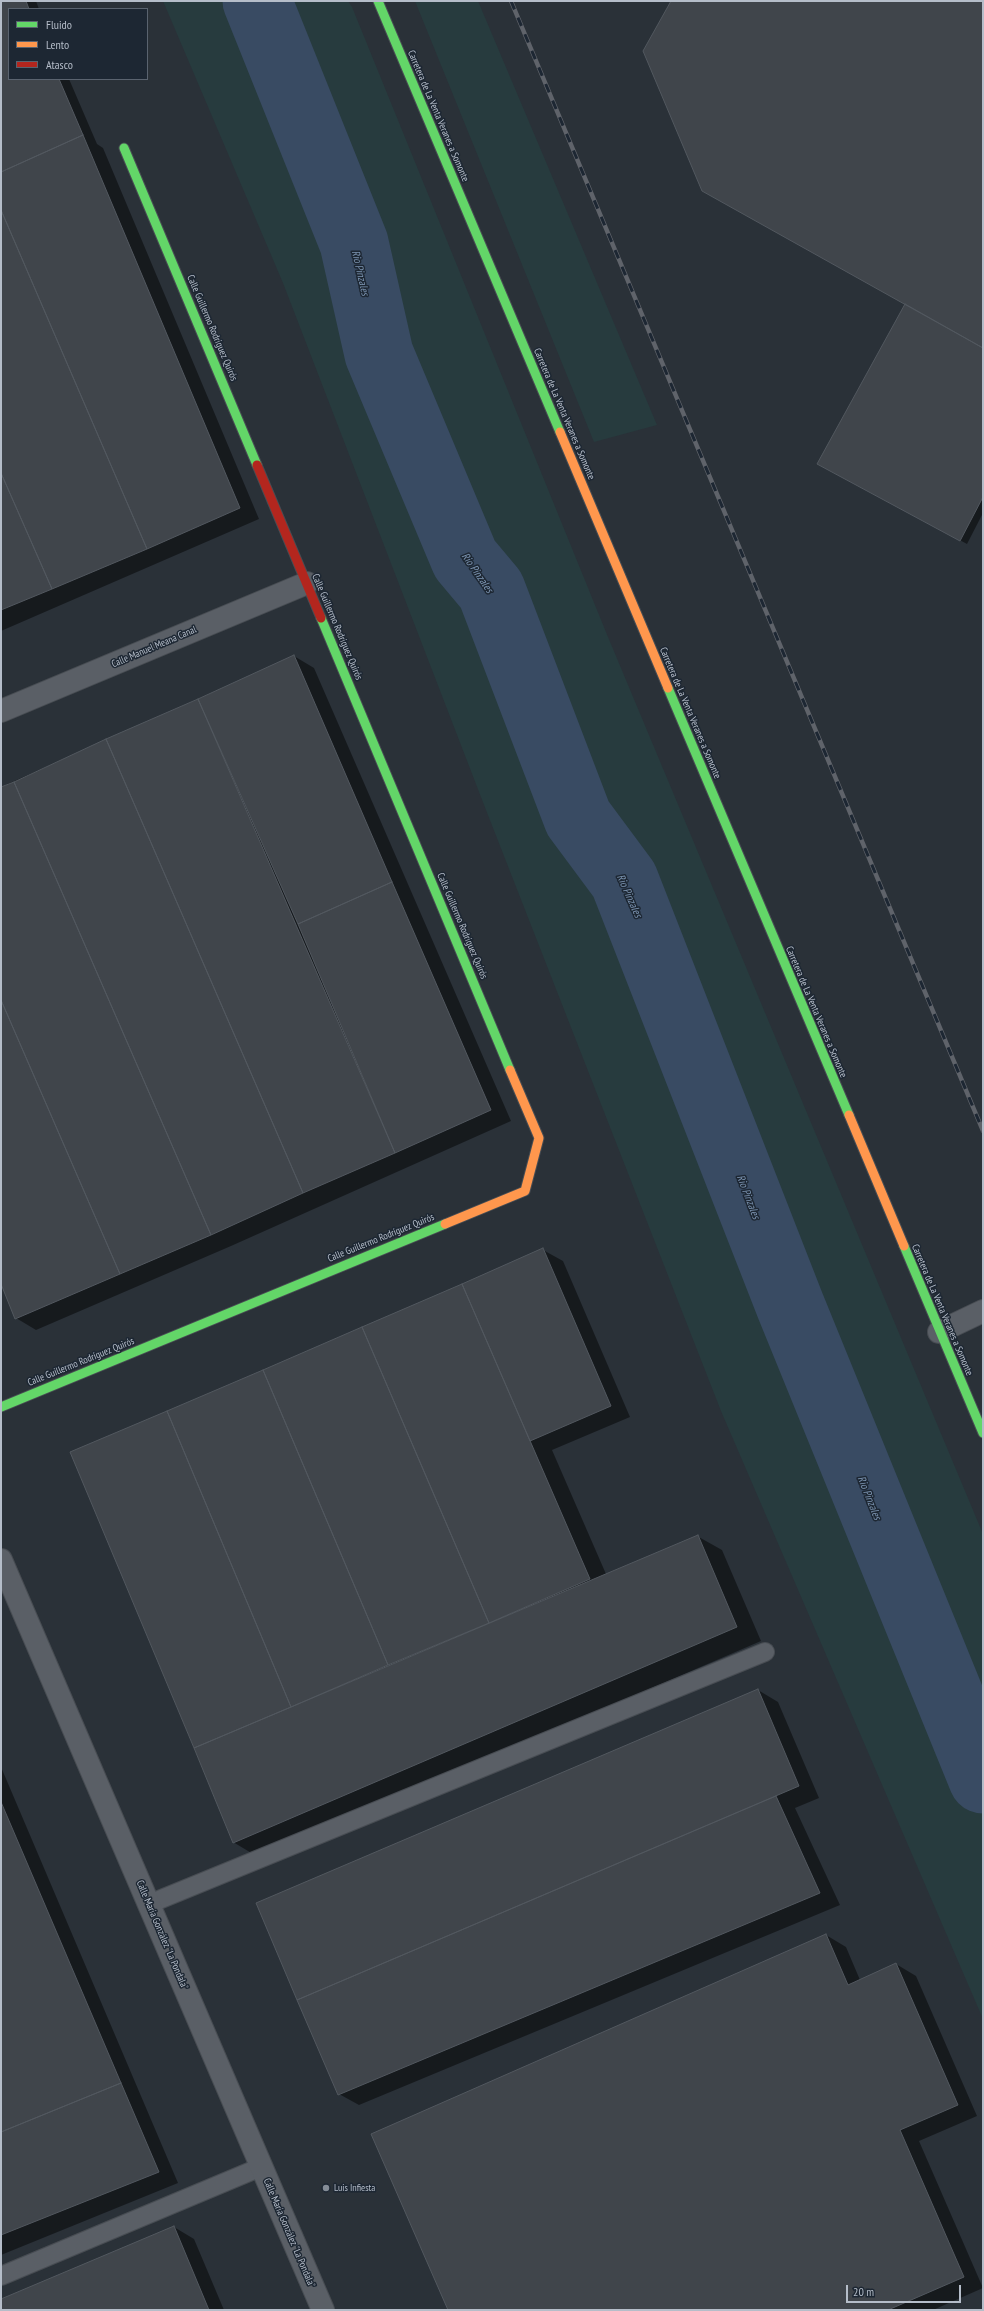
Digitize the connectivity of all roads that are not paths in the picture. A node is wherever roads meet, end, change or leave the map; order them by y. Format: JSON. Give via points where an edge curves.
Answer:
{"nodes":[{"id":1,"x":378,"y":1,"type":"edge"},
{"id":2,"x":124,"y":148,"type":"dead end"},
{"id":3,"x":307,"y":583,"type":"junction"},
{"id":4,"x":1,"y":711,"type":"edge"},
{"id":5,"x":983,"y":1311,"type":"edge"},
{"id":6,"x":939,"y":1332,"type":"junction"},
{"id":7,"x":1,"y":1407,"type":"edge"},
{"id":8,"x":983,"y":1433,"type":"edge"},
{"id":9,"x":1,"y":1560,"type":"edge"},
{"id":10,"x":765,"y":1652,"type":"dead end"},
{"id":11,"x":149,"y":1904,"type":"junction"},
{"id":12,"x":261,"y":2167,"type":"junction"},
{"id":13,"x":1,"y":2276,"type":"edge"},
{"id":14,"x":323,"y":2310,"type":"edge"}],
"edges":[{"from":1,"to":6,"type":"street","name":"Carretera de La Venta Veranes a Somonte"},
{"from":2,"to":3,"type":"street","name":"Calle Guillermo Rodríguez Quirós"},
{"from":3,"to":4,"type":"street","name":"Calle Manuel Meana Canal"},
{"from":3,"to":7,"type":"street","name":"Calle Guillermo Rodríguez Quirós","via":[[539,1138],[525,1191]]},
{"from":5,"to":6,"type":"street"},
{"from":6,"to":8,"type":"street","name":"Carretera de La Venta Veranes a Somonte"},
{"from":9,"to":11,"type":"street","name":"Calle María González \"La Pondala\""},
{"from":10,"to":11,"type":"lane"},
{"from":11,"to":12,"type":"street","name":"Calle María González \"La Pondala\""},
{"from":12,"to":13,"type":"lane"},
{"from":12,"to":14,"type":"street","name":"Calle María González \"La Pondala\""}]}
